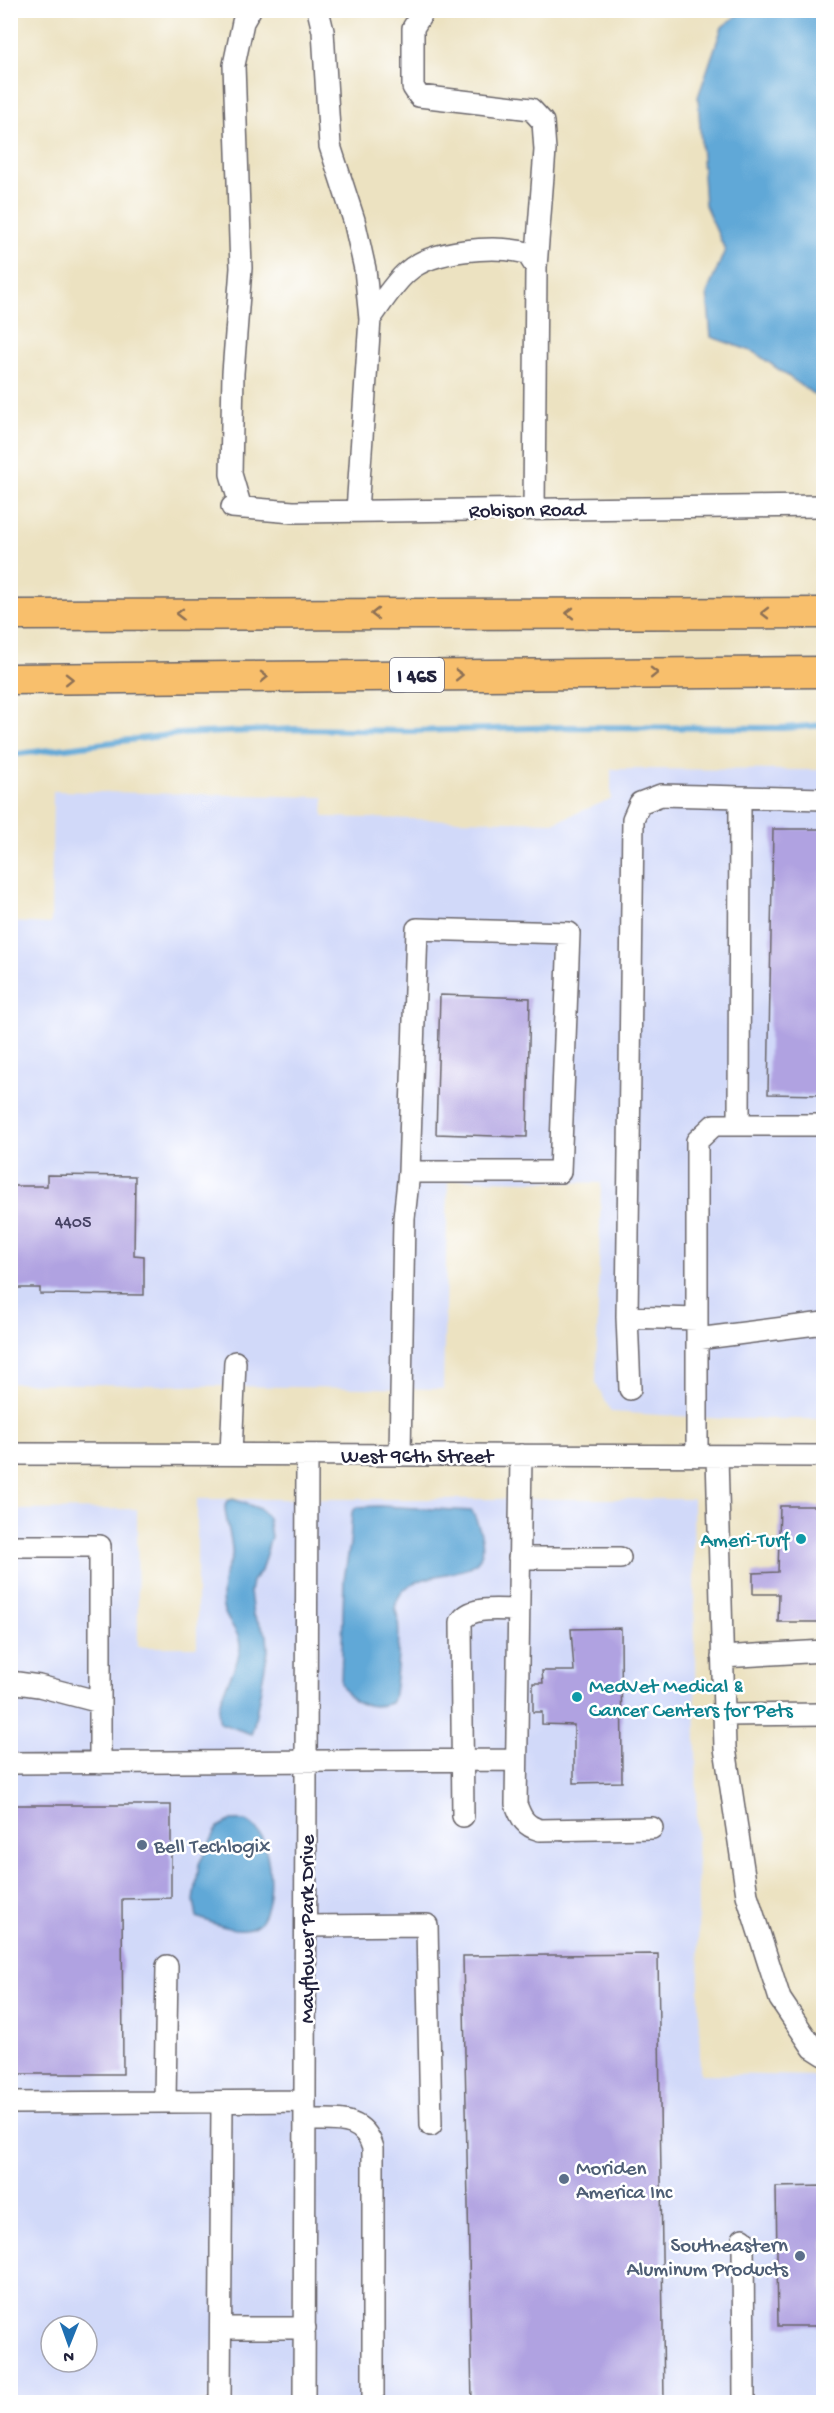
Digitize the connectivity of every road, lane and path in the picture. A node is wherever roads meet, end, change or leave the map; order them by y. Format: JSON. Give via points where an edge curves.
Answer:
{"nodes":[{"id":1,"x":250,"y":10,"type":"edge"},
{"id":2,"x":318,"y":10,"type":"edge"},
{"id":3,"x":424,"y":10,"type":"edge"},
{"id":4,"x":536,"y":267,"type":"junction"},
{"id":5,"x":369,"y":319,"type":"junction"},
{"id":6,"x":824,"y":506,"type":"edge"},
{"id":7,"x":534,"y":509,"type":"junction"},
{"id":8,"x":357,"y":511,"type":"junction"},
{"id":9,"x":824,"y":613,"type":"edge"},
{"id":10,"x":10,"y":615,"type":"edge"},
{"id":11,"x":824,"y":672,"type":"edge"},
{"id":12,"x":10,"y":679,"type":"edge"},
{"id":13,"x":740,"y":797,"type":"junction"},
{"id":14,"x":824,"y":799,"type":"edge"},
{"id":15,"x":739,"y":1125,"type":"junction"},
{"id":16,"x":824,"y":1125,"type":"edge"},
{"id":17,"x":409,"y":1172,"type":"junction"},
{"id":18,"x":627,"y":1317,"type":"junction"},
{"id":19,"x":824,"y":1323,"type":"edge"},
{"id":20,"x":697,"y":1329,"type":"junction"},
{"id":21,"x":235,"y":1362,"type":"dead end"},
{"id":22,"x":630,"y":1389,"type":"dead end"},
{"id":23,"x":10,"y":1454,"type":"edge"},
{"id":24,"x":231,"y":1454,"type":"junction"},
{"id":25,"x":307,"y":1455,"type":"junction"},
{"id":26,"x":400,"y":1455,"type":"junction"},
{"id":27,"x":521,"y":1455,"type":"junction"},
{"id":28,"x":707,"y":1456,"type":"junction"},
{"id":29,"x":824,"y":1456,"type":"edge"},
{"id":30,"x":10,"y":1546,"type":"edge"},
{"id":31,"x":519,"y":1558,"type":"junction"},
{"id":32,"x":620,"y":1558,"type":"dead end"},
{"id":33,"x":519,"y":1610,"type":"junction"},
{"id":34,"x":824,"y":1651,"type":"edge"},
{"id":35,"x":722,"y":1657,"type":"junction"},
{"id":36,"x":10,"y":1682,"type":"edge"},
{"id":37,"x":100,"y":1702,"type":"junction"},
{"id":38,"x":824,"y":1714,"type":"edge"},
{"id":39,"x":724,"y":1715,"type":"junction"},
{"id":40,"x":516,"y":1760,"type":"junction"},
{"id":41,"x":462,"y":1761,"type":"junction"},
{"id":42,"x":100,"y":1762,"type":"junction"},
{"id":43,"x":10,"y":1763,"type":"edge"},
{"id":44,"x":306,"y":1763,"type":"junction"},
{"id":45,"x":463,"y":1816,"type":"dead end"},
{"id":46,"x":652,"y":1828,"type":"dead end"},
{"id":47,"x":306,"y":1926,"type":"junction"},
{"id":48,"x":167,"y":1966,"type":"dead end"},
{"id":49,"x":824,"y":2055,"type":"edge"},
{"id":50,"x":165,"y":2102,"type":"junction"},
{"id":51,"x":222,"y":2102,"type":"junction"},
{"id":52,"x":10,"y":2103,"type":"edge"},
{"id":53,"x":305,"y":2111,"type":"junction"},
{"id":54,"x":431,"y":2125,"type":"dead end"},
{"id":55,"x":743,"y":2239,"type":"dead end"},
{"id":56,"x":221,"y":2328,"type":"junction"},
{"id":57,"x":305,"y":2328,"type":"junction"},
{"id":58,"x":220,"y":2403,"type":"edge"},
{"id":59,"x":304,"y":2403,"type":"edge"},
{"id":60,"x":373,"y":2403,"type":"edge"},
{"id":61,"x":744,"y":2403,"type":"edge"}],
"edges":[{"from":1,"to":8,"type":"street","name":"Robison Road","via":[[243,22],[234,65],[241,268],[232,373],[231,474],[236,507],[293,512]]},
{"from":2,"to":5,"type":"street","via":[[323,31],[330,146],[354,220],[365,269]]},
{"from":3,"to":4,"type":"street","via":[[413,28],[413,87],[419,96],[531,109],[543,122],[545,150]]},
{"from":4,"to":5,"type":"street","via":[[528,253],[514,249],[432,257],[407,271]]},
{"from":4,"to":7,"type":"street"},
{"from":5,"to":8,"type":"street"},
{"from":6,"to":7,"type":"street","name":"Robison Road"},
{"from":7,"to":8,"type":"street","name":"Robison Road"},
{"from":9,"to":10,"type":"highway","one_way":true},
{"from":12,"to":11,"type":"highway","number":"I 465","one_way":true},
{"from":13,"to":14,"type":"street"},
{"from":13,"to":15,"type":"street"},
{"from":13,"to":18,"type":"street","via":[[661,795],[640,803],[633,819]]},
{"from":15,"to":16,"type":"street"},
{"from":15,"to":20,"type":"street","via":[[714,1125],[697,1141]]},
{"from":17,"to":17,"type":"street","via":[[560,1172],[568,933],[417,929]]},
{"from":17,"to":26,"type":"street","via":[[404,1218]]},
{"from":18,"to":20,"type":"street"},
{"from":18,"to":22,"type":"street"},
{"from":19,"to":20,"type":"street"},
{"from":20,"to":28,"type":"street"},
{"from":21,"to":24,"type":"street"},
{"from":23,"to":24,"type":"street","name":"West 96th Street"},
{"from":24,"to":25,"type":"street","name":"West 96th Street"},
{"from":25,"to":26,"type":"street","name":"West 96th Street"},
{"from":25,"to":44,"type":"street","name":"Mayflower Park Drive"},
{"from":26,"to":27,"type":"street","name":"West 96th Street"},
{"from":27,"to":28,"type":"street","name":"West 96th Street"},
{"from":27,"to":31,"type":"street"},
{"from":28,"to":29,"type":"street","name":"West 96th Street"},
{"from":28,"to":35,"type":"street"},
{"from":30,"to":37,"type":"street","via":[[100,1546]]},
{"from":31,"to":32,"type":"street"},
{"from":31,"to":33,"type":"street"},
{"from":33,"to":40,"type":"street"},
{"from":33,"to":41,"type":"street","via":[[472,1611],[460,1622]]},
{"from":34,"to":35,"type":"street"},
{"from":35,"to":39,"type":"street"},
{"from":36,"to":37,"type":"street"},
{"from":37,"to":42,"type":"street"},
{"from":38,"to":39,"type":"street"},
{"from":39,"to":49,"type":"street","via":[[725,1748],[747,1895],[780,1999],[813,2048]]},
{"from":40,"to":41,"type":"street"},
{"from":40,"to":46,"type":"street","via":[[516,1804],[521,1819],[531,1828]]},
{"from":41,"to":44,"type":"street"},
{"from":41,"to":45,"type":"street"},
{"from":42,"to":43,"type":"street"},
{"from":42,"to":44,"type":"street"},
{"from":44,"to":47,"type":"street","name":"Mayflower Park Drive"},
{"from":47,"to":53,"type":"street","name":"Mayflower Park Drive"},
{"from":47,"to":54,"type":"street","via":[[427,1925]]},
{"from":48,"to":50,"type":"street"},
{"from":50,"to":51,"type":"street"},
{"from":50,"to":52,"type":"street"},
{"from":51,"to":53,"type":"street"},
{"from":51,"to":56,"type":"street"},
{"from":53,"to":57,"type":"street","name":"Mayflower Park Drive"},
{"from":53,"to":60,"type":"street","via":[[355,2124],[366,2131],[373,2148]]},
{"from":55,"to":61,"type":"street"},
{"from":56,"to":57,"type":"street"},
{"from":56,"to":58,"type":"street"},
{"from":57,"to":59,"type":"street","name":"Mayflower Park Drive"}]}
